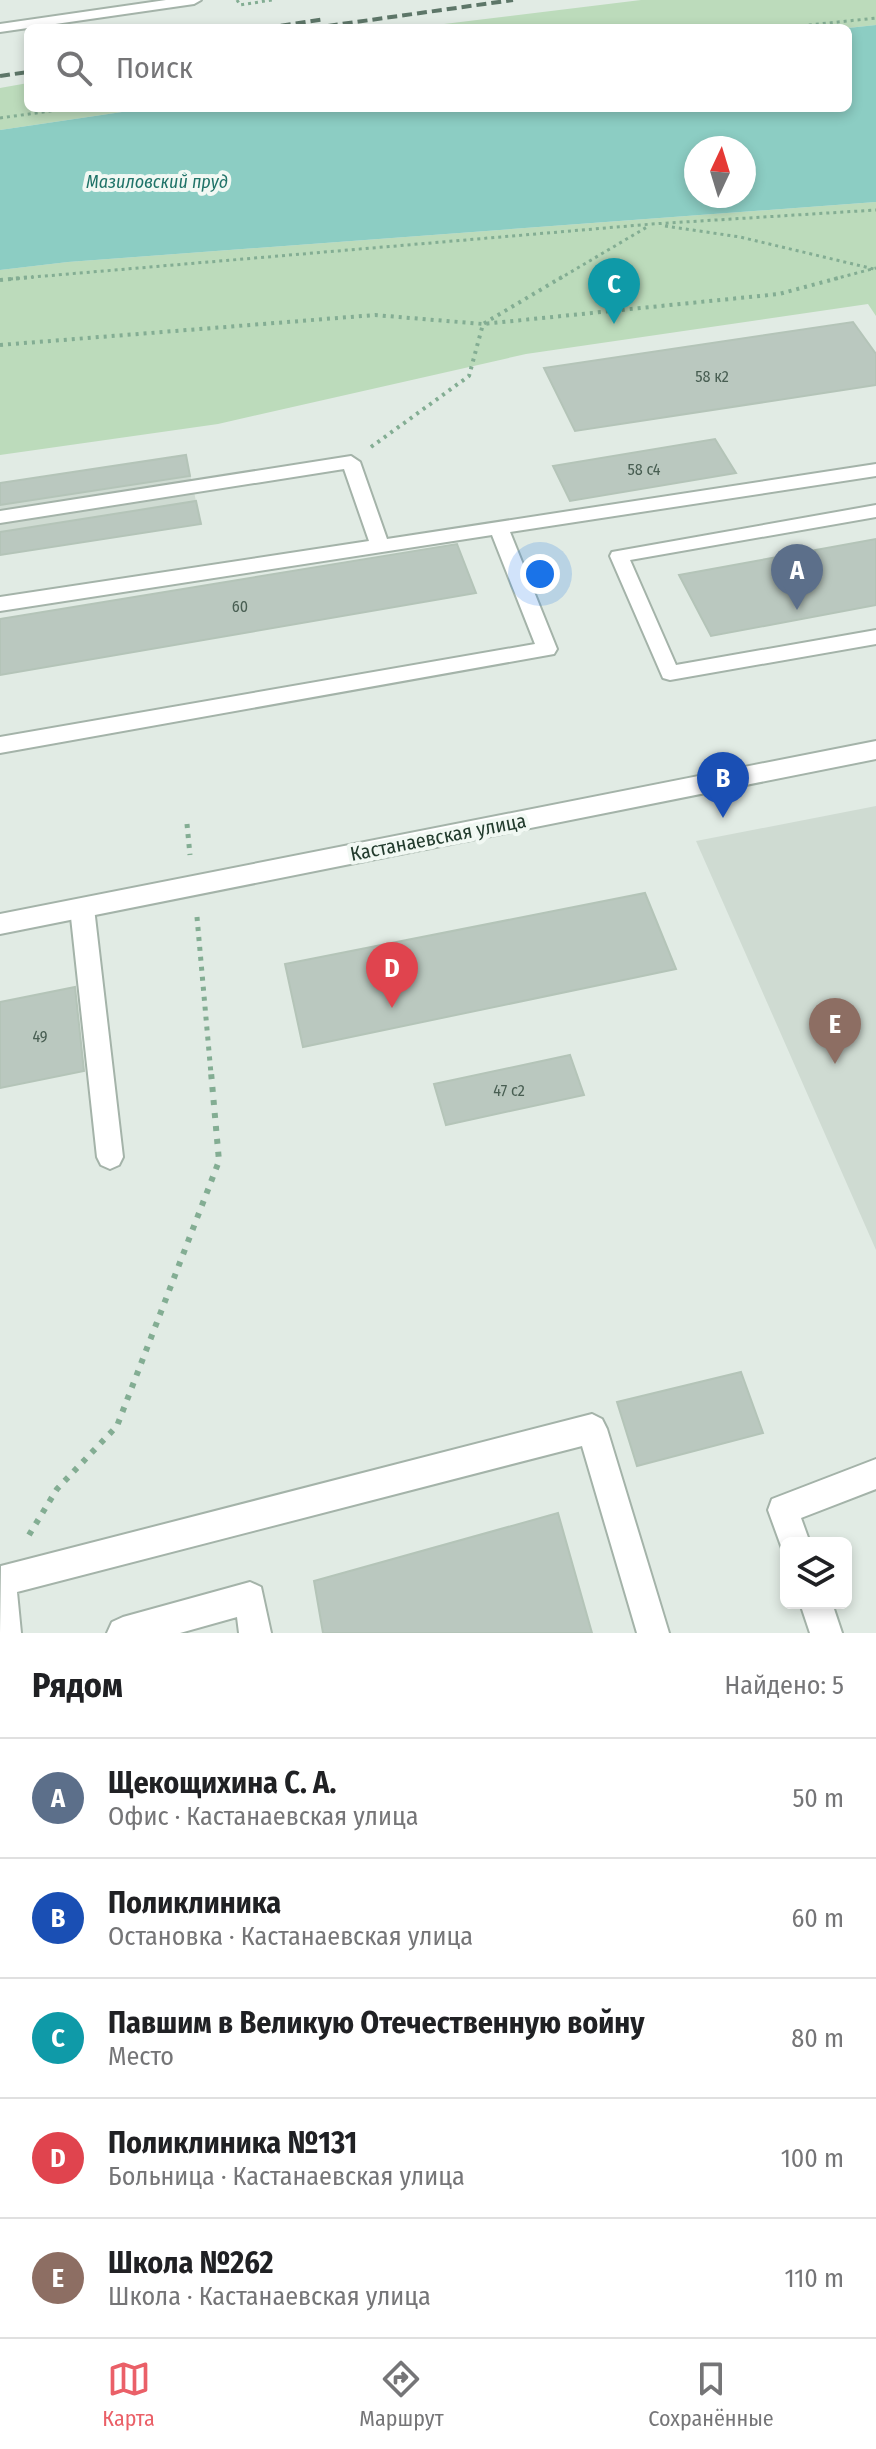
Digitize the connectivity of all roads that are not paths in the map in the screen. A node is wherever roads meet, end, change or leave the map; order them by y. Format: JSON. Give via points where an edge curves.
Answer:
{"nodes":[{"id":1,"x":194,"y":0,"type":"edge"},
{"id":2,"x":28,"y":24,"type":"edge"},
{"id":3,"x":24,"y":25,"type":"edge"},
{"id":4,"x":0,"y":28,"type":"edge"},
{"id":5,"x":876,"y":470,"type":"edge"},
{"id":6,"x":876,"y":511,"type":"edge"},
{"id":7,"x":0,"y":517,"type":"edge"},
{"id":8,"x":499,"y":528,"type":"junction"},
{"id":9,"x":380,"y":546,"type":"junction"},
{"id":10,"x":0,"y":604,"type":"edge"},
{"id":11,"x":876,"y":637,"type":"edge"},
{"id":12,"x":0,"y":745,"type":"edge"},
{"id":13,"x":876,"y":750,"type":"edge"},
{"id":14,"x":82,"y":908,"type":"junction"},
{"id":15,"x":0,"y":924,"type":"edge"},
{"id":16,"x":110,"y":1157,"type":"dead end"},
{"id":17,"x":876,"y":1474,"type":"edge"},
{"id":18,"x":793,"y":1537,"type":"edge"},
{"id":19,"x":0,"y":1582,"type":"edge"},
{"id":20,"x":818,"y":1609,"type":"edge"},
{"id":21,"x":5,"y":1633,"type":"edge"},
{"id":22,"x":123,"y":1633,"type":"edge"},
{"id":23,"x":255,"y":1633,"type":"edge"},
{"id":24,"x":653,"y":1633,"type":"edge"},
{"id":25,"x":826,"y":1633,"type":"edge"}],
"edges":[{"from":1,"to":2,"type":"street"},
{"from":3,"to":4,"type":"street"},
{"from":5,"to":8,"type":"lane"},
{"from":6,"to":11,"type":"lane","via":[[619,556],[670,673]]},
{"from":7,"to":9,"type":"lane","via":[[351,462]]},
{"from":8,"to":9,"type":"lane"},
{"from":8,"to":12,"type":"lane","via":[[547,649]]},
{"from":9,"to":10,"type":"lane"},
{"from":13,"to":14,"type":"street","name":"Кастанаевская улица"},
{"from":14,"to":15,"type":"street","name":"Кастанаевская улица"},
{"from":14,"to":16,"type":"lane"},
{"from":17,"to":18,"type":"lane","via":[[783,1510]]},
{"from":19,"to":21,"type":"lane"},
{"from":19,"to":24,"type":"lane","via":[[592,1429]]},
{"from":20,"to":25,"type":"lane"},
{"from":22,"to":23,"type":"lane","via":[[250,1598]]}]}
